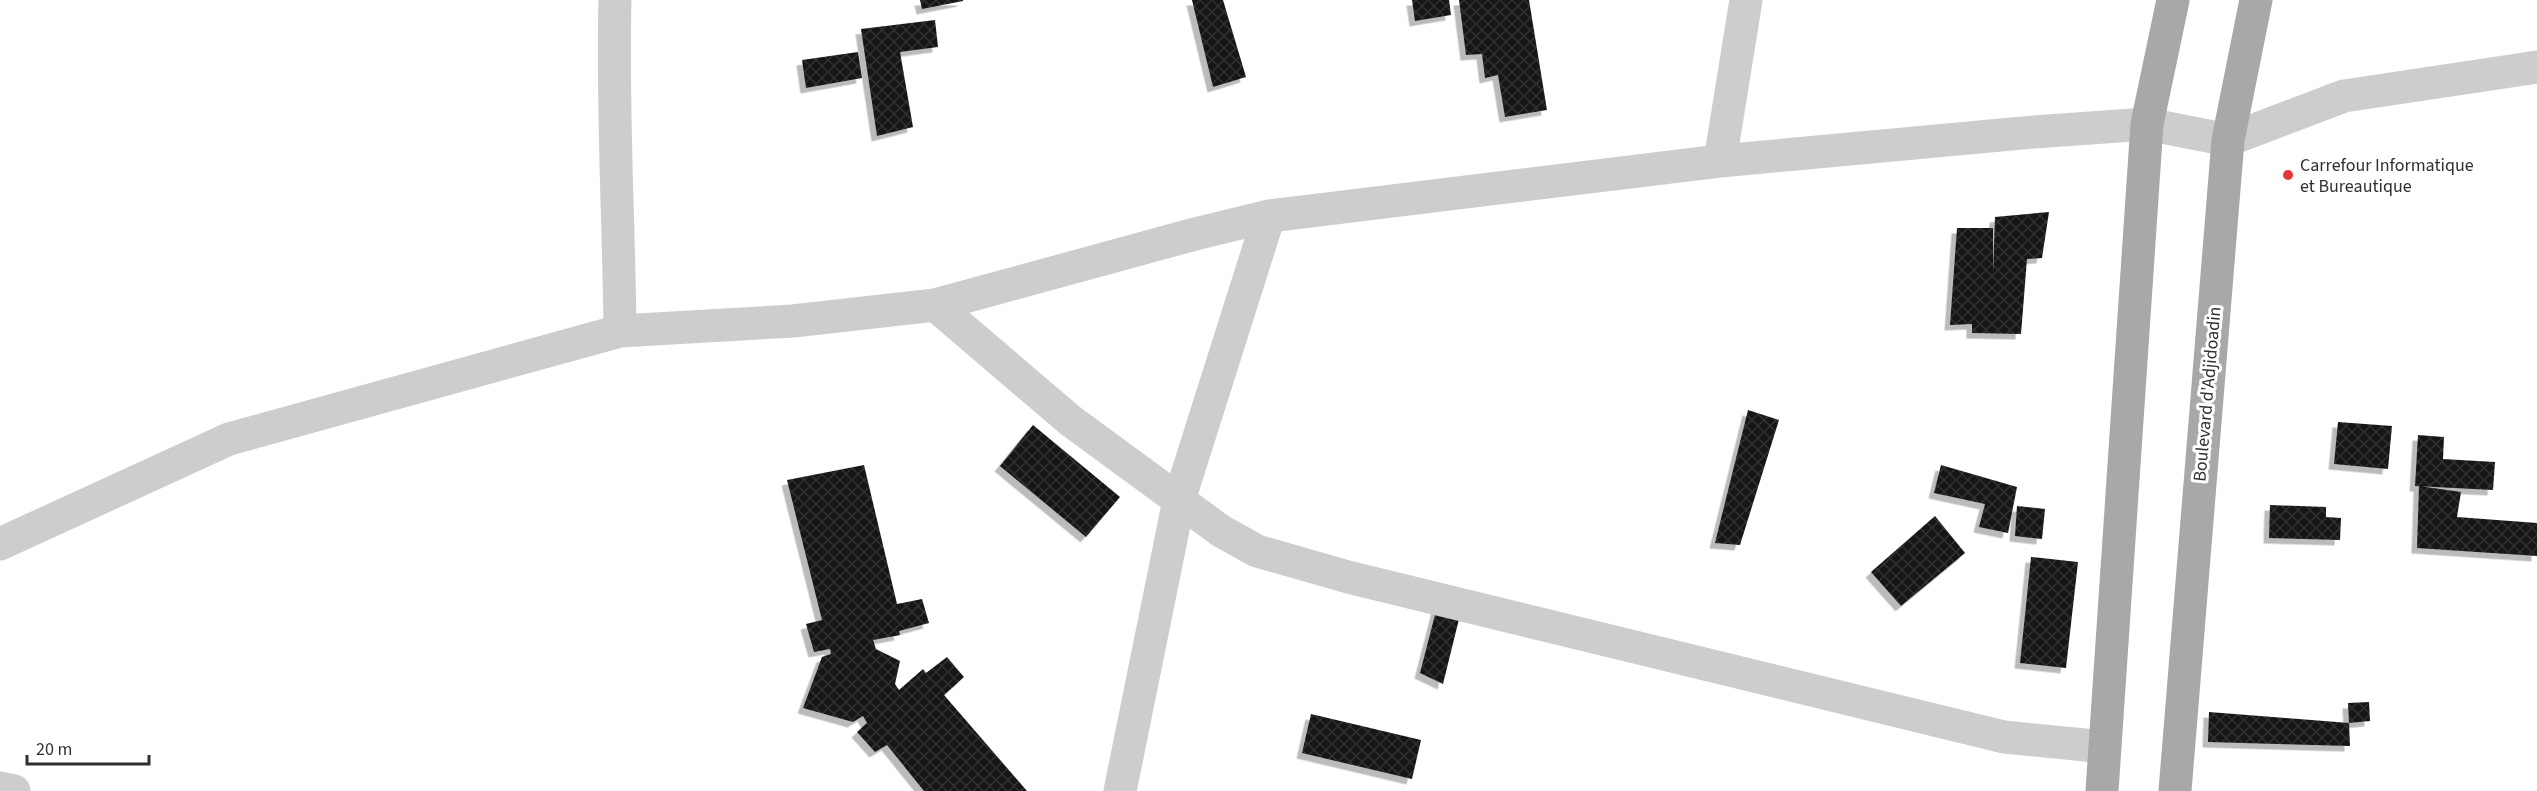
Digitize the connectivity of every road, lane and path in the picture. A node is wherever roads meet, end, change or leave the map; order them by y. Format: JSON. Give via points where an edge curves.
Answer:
{"nodes":[{"id":1,"x":615,"y":0,"type":"edge"},
{"id":2,"x":1746,"y":0,"type":"edge"},
{"id":3,"x":2173,"y":0,"type":"edge"},
{"id":4,"x":2256,"y":0,"type":"edge"},
{"id":5,"x":2537,"y":67,"type":"edge"},
{"id":6,"x":2147,"y":124,"type":"junction"},
{"id":7,"x":2228,"y":140,"type":"junction"},
{"id":8,"x":1720,"y":162,"type":"junction"},
{"id":9,"x":1269,"y":216,"type":"junction"},
{"id":10,"x":934,"y":305,"type":"junction"},
{"id":11,"x":620,"y":332,"type":"junction"},
{"id":12,"x":1179,"y":500,"type":"junction"},
{"id":13,"x":0,"y":544,"type":"edge"},
{"id":14,"x":2105,"y":747,"type":"junction"},
{"id":15,"x":0,"y":788,"type":"edge"},
{"id":16,"x":14,"y":791,"type":"edge"},
{"id":17,"x":1120,"y":791,"type":"edge"},
{"id":18,"x":2102,"y":791,"type":"edge"},
{"id":19,"x":2175,"y":791,"type":"edge"}],
"edges":[{"from":1,"to":11,"type":"street","via":[[613,69]]},
{"from":2,"to":8,"type":"street"},
{"from":3,"to":6,"type":"main road"},
{"from":4,"to":7,"type":"main road","name":"Boulevard d'Adjidoadin"},
{"from":5,"to":7,"type":"street","via":[[2344,96]]},
{"from":6,"to":7,"type":"street"},
{"from":6,"to":8,"type":"street"},
{"from":6,"to":14,"type":"main road"},
{"from":7,"to":19,"type":"main road","name":"Boulevard d'Adjidoadin"},
{"from":8,"to":9,"type":"street"},
{"from":9,"to":10,"type":"street"},
{"from":9,"to":12,"type":"street"},
{"from":10,"to":11,"type":"street","via":[[793,321]]},
{"from":10,"to":12,"type":"street","via":[[1071,421]]},
{"from":11,"to":13,"type":"street","via":[[229,439]]},
{"from":12,"to":14,"type":"street","via":[[1257,551],[1348,577],[2004,737]]},
{"from":12,"to":17,"type":"street"},
{"from":14,"to":18,"type":"main road"},
{"from":15,"to":16,"type":"street"}]}
